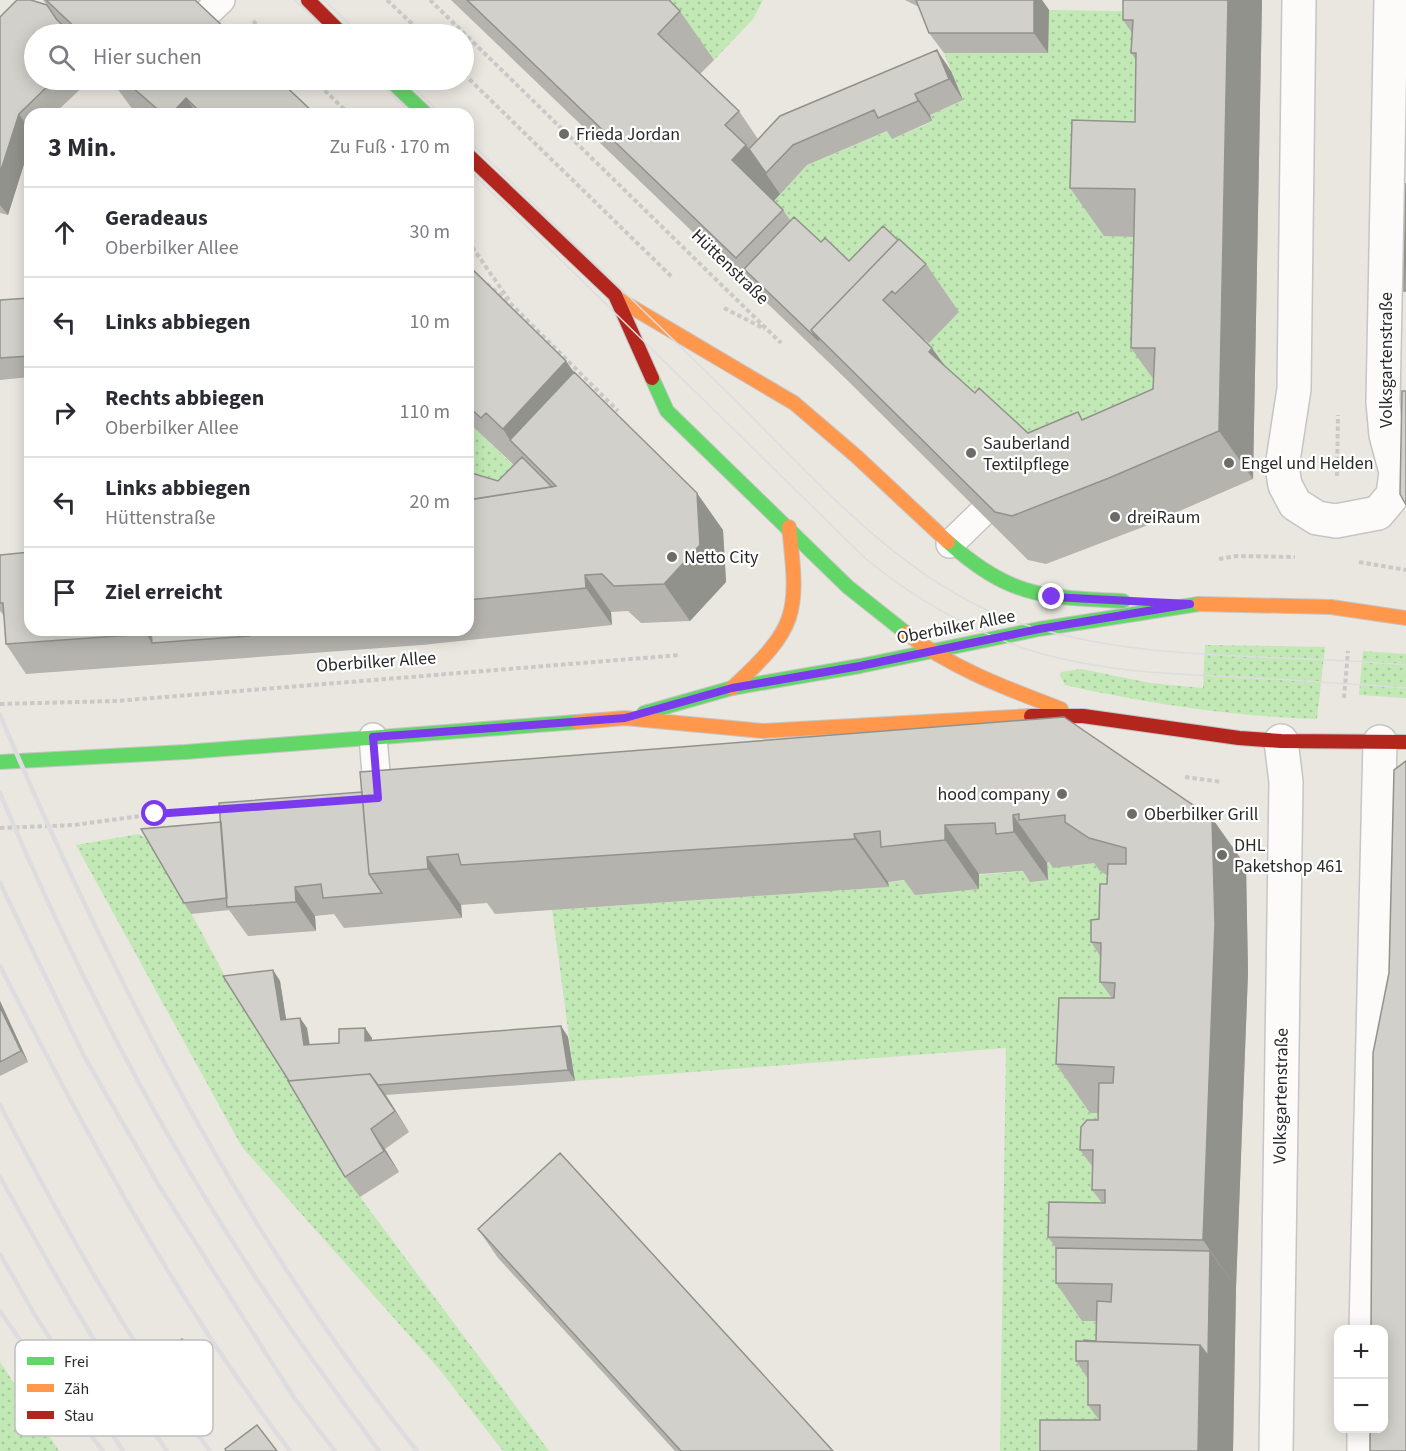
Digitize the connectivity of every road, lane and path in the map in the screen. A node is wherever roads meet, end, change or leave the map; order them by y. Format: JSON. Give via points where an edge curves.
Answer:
{"nodes":[{"id":1,"x":221,"y":0,"type":"edge"},
{"id":2,"x":308,"y":0,"type":"edge"},
{"id":3,"x":387,"y":0,"type":"edge"},
{"id":4,"x":430,"y":0,"type":"edge"},
{"id":5,"x":1299,"y":0,"type":"edge"},
{"id":6,"x":1391,"y":0,"type":"edge"},
{"id":7,"x":200,"y":20,"type":"edge"},
{"id":8,"x":332,"y":24,"type":"edge"},
{"id":9,"x":412,"y":24,"type":"edge"},
{"id":10,"x":455,"y":24,"type":"edge"},
{"id":11,"x":474,"y":43,"type":"edge"},
{"id":12,"x":474,"y":84,"type":"edge"},
{"id":13,"x":324,"y":90,"type":"edge"},
{"id":14,"x":401,"y":90,"type":"edge"},
{"id":15,"x":343,"y":108,"type":"edge"},
{"id":16,"x":420,"y":108,"type":"edge"},
{"id":17,"x":474,"y":161,"type":"edge"},
{"id":18,"x":474,"y":250,"type":"edge"},
{"id":19,"x":485,"y":283,"type":"edge"},
{"id":20,"x":679,"y":284,"type":"dead end"},
{"id":21,"x":618,"y":299,"type":"junction"},
{"id":22,"x":718,"y":305,"type":"dead end"},
{"id":23,"x":982,"y":513,"type":"edge"},
{"id":24,"x":789,"y":528,"type":"junction"},
{"id":25,"x":950,"y":544,"type":"junction"},
{"id":26,"x":1368,"y":563,"type":"dead end"},
{"id":27,"x":1406,"y":570,"type":"edge"},
{"id":28,"x":1190,"y":604,"type":"junction"},
{"id":29,"x":1406,"y":618,"type":"edge"},
{"id":30,"x":1348,"y":649,"type":"dead end"},
{"id":31,"x":930,"y":651,"type":"junction"},
{"id":32,"x":690,"y":654,"type":"dead end"},
{"id":33,"x":732,"y":688,"type":"junction"},
{"id":34,"x":1344,"y":694,"type":"dead end"},
{"id":35,"x":0,"y":704,"type":"edge"},
{"id":36,"x":1083,"y":716,"type":"junction"},
{"id":37,"x":625,"y":718,"type":"junction"},
{"id":38,"x":373,"y":737,"type":"junction"},
{"id":39,"x":1281,"y":741,"type":"junction"},
{"id":40,"x":1393,"y":742,"type":"edge"},
{"id":41,"x":0,"y":762,"type":"edge"},
{"id":42,"x":225,"y":809,"type":"edge"},
{"id":43,"x":380,"y":820,"type":"edge"},
{"id":44,"x":0,"y":828,"type":"edge"},
{"id":45,"x":1366,"y":1325,"type":"edge"},
{"id":46,"x":1364,"y":1433,"type":"edge"},
{"id":47,"x":1276,"y":1451,"type":"edge"},
{"id":48,"x":1364,"y":1451,"type":"edge"}],
"edges":[{"from":1,"to":7,"type":"lane"},
{"from":2,"to":8,"type":"main road"},
{"from":3,"to":9,"type":"path"},
{"from":4,"to":10,"type":"path","name":"Hüttenstraße"},
{"from":5,"to":6,"type":"street","name":"Volksgartenstraße","via":[[1294,388],[1282,467],[1284,485],[1296,504],[1317,518],[1336,521],[1378,513],[1393,495],[1396,472],[1386,435],[1383,402]]},
{"from":11,"to":22,"type":"path","name":"Hüttenstraße","via":[[769,330]]},
{"from":12,"to":20,"type":"path"},
{"from":13,"to":15,"type":"path"},
{"from":14,"to":16,"type":"main road"},
{"from":17,"to":21,"type":"main road"},
{"from":18,"to":19,"type":"path","via":[[511,304]]},
{"from":21,"to":24,"type":"main road","via":[[667,411]]},
{"from":21,"to":25,"type":"main road","via":[[794,404]]},
{"from":23,"to":25,"type":"lane"},
{"from":24,"to":31,"type":"main road","via":[[848,586]]},
{"from":24,"to":33,"type":"main road","via":[[796,589],[789,627],[772,652]]},
{"from":25,"to":28,"type":"main road","via":[[982,571],[1023,591],[1052,597]]},
{"from":26,"to":27,"type":"path"},
{"from":28,"to":29,"type":"main road","name":"Oberbilker Allee","via":[[1330,607]]},
{"from":28,"to":31,"type":"main road","name":"Oberbilker Allee"},
{"from":30,"to":34,"type":"path"},
{"from":31,"to":33,"type":"main road","name":"Oberbilker Allee"},
{"from":31,"to":36,"type":"main road","via":[[1020,693]]},
{"from":32,"to":35,"type":"path","name":"Oberbilker Allee","via":[[116,701]]},
{"from":33,"to":37,"type":"main road","name":"Oberbilker Allee"},
{"from":36,"to":37,"type":"main road","name":"Oberbilker Allee","via":[[998,716],[763,730]]},
{"from":36,"to":39,"type":"main road","name":"Oberbilker Allee"},
{"from":37,"to":38,"type":"main road","name":"Oberbilker Allee"},
{"from":38,"to":41,"type":"main road","name":"Oberbilker Allee"},
{"from":38,"to":43,"type":"lane"},
{"from":39,"to":40,"type":"main road","name":"Oberbilker Allee"},
{"from":39,"to":47,"type":"street","name":"Volksgartenstraße","via":[[1286,782]]},
{"from":40,"to":45,"type":"street"},
{"from":42,"to":44,"type":"path","via":[[74,825]]},
{"from":46,"to":48,"type":"street"}]}
